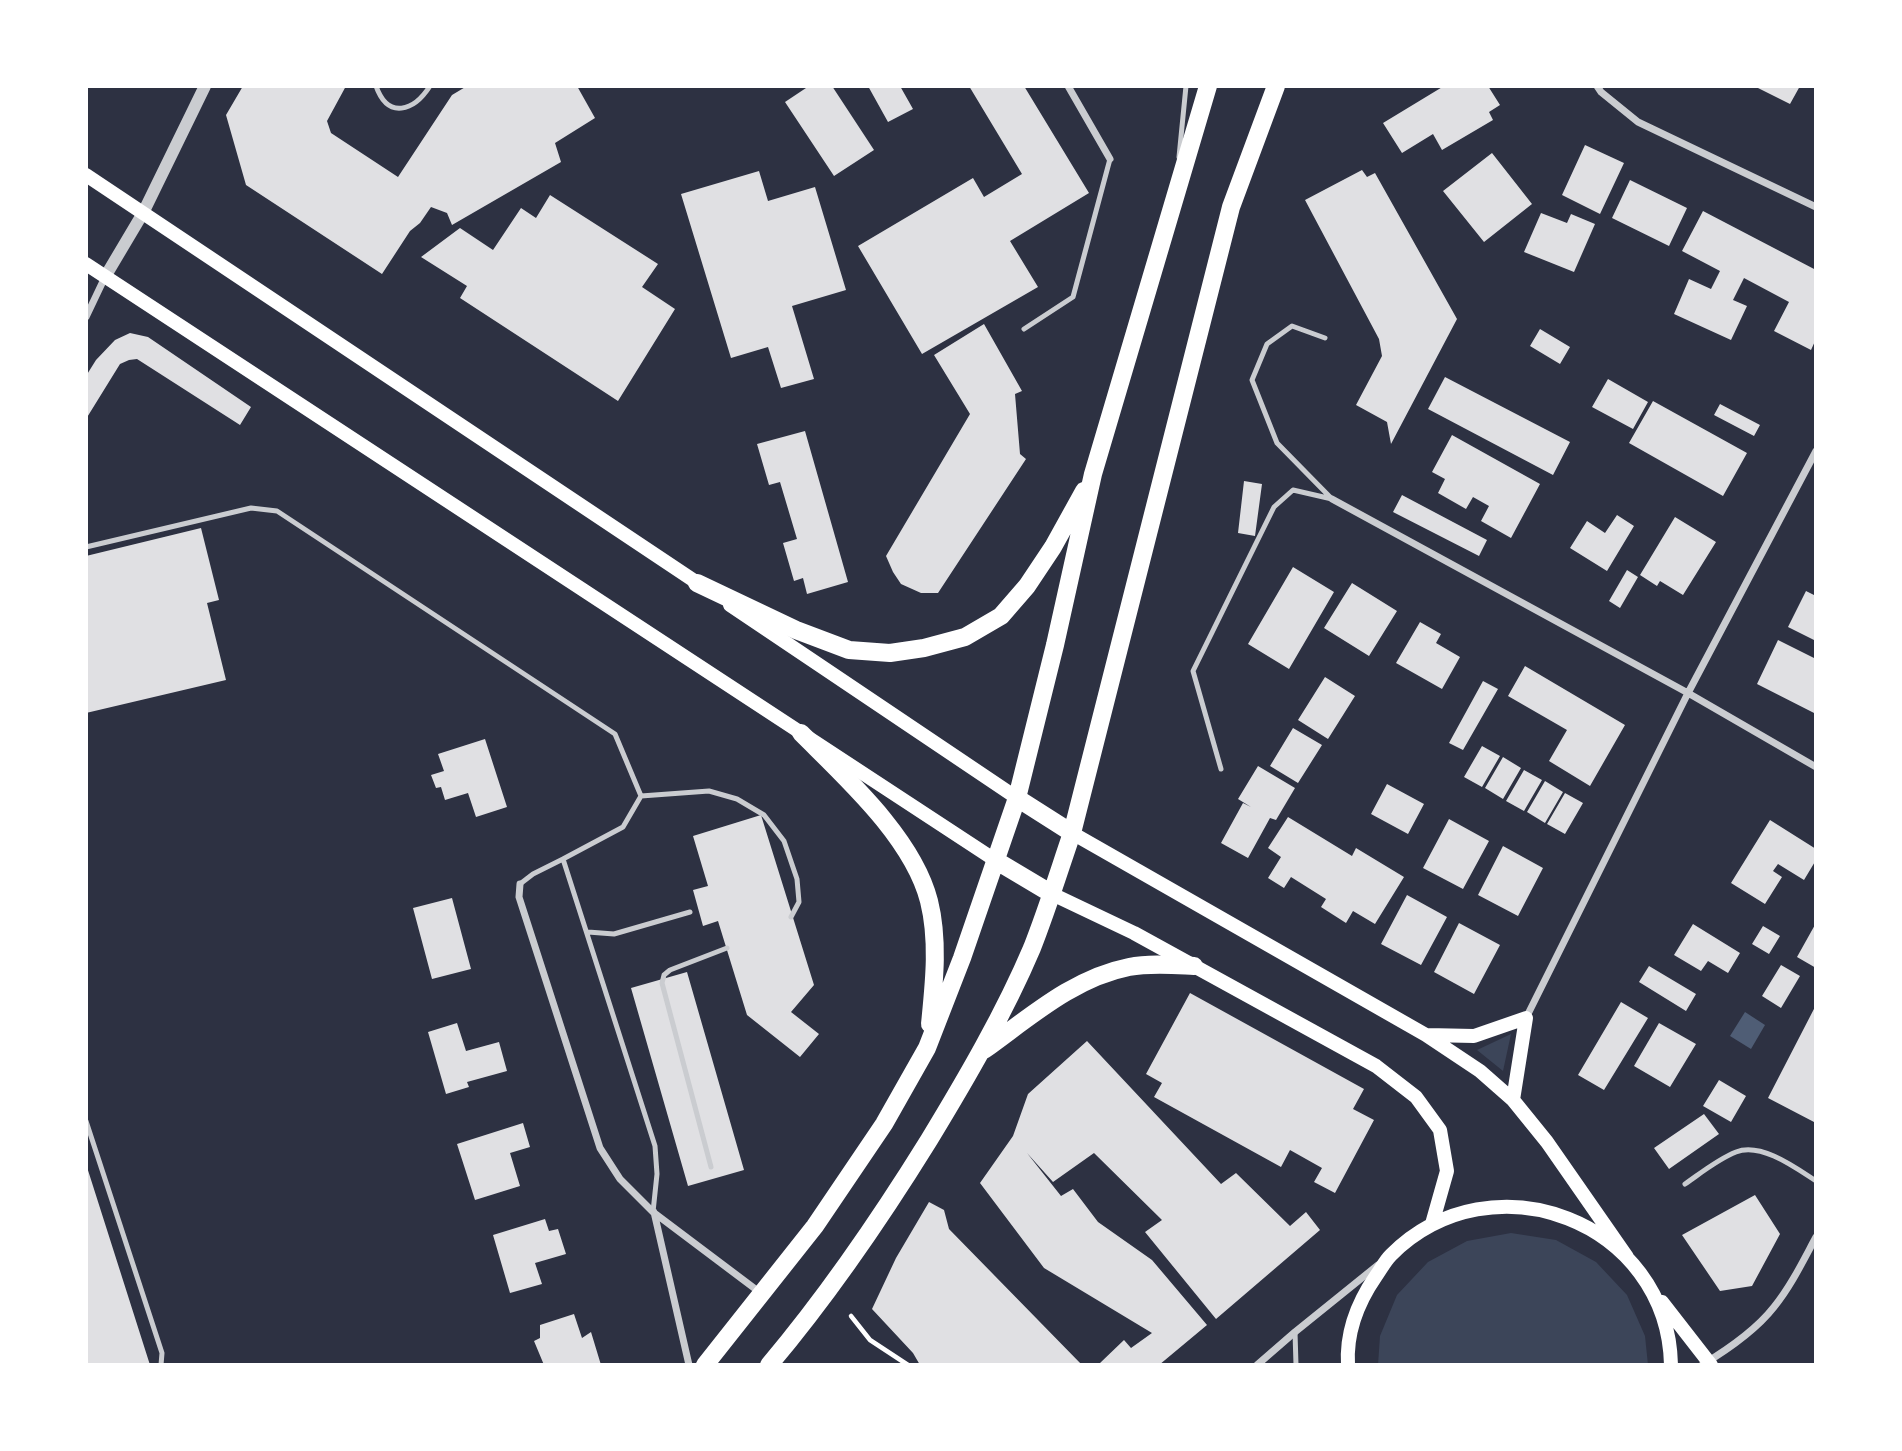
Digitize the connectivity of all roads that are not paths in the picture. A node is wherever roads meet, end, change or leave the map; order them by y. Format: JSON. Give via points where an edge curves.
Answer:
{"nodes":[{"id":1,"x":205,"y":86,"type":"edge"},
{"id":2,"x":376,"y":86,"type":"edge"},
{"id":3,"x":430,"y":86,"type":"edge"},
{"id":4,"x":1068,"y":86,"type":"edge"},
{"id":5,"x":1186,"y":86,"type":"edge"},
{"id":6,"x":1208,"y":86,"type":"edge"},
{"id":7,"x":1276,"y":86,"type":"edge"},
{"id":8,"x":1597,"y":86,"type":"edge"},
{"id":9,"x":1111,"y":159,"type":"joint"},
{"id":10,"x":86,"y":175,"type":"edge"},
{"id":11,"x":1175,"y":195,"type":"junction"},
{"id":12,"x":1816,"y":207,"type":"edge"},
{"id":13,"x":143,"y":213,"type":"junction"},
{"id":14,"x":86,"y":264,"type":"edge"},
{"id":15,"x":105,"y":277,"type":"junction"},
{"id":16,"x":86,"y":317,"type":"edge"},
{"id":17,"x":1024,"y":329,"type":"dead end"},
{"id":18,"x":1325,"y":338,"type":"dead end"},
{"id":19,"x":1816,"y":451,"type":"edge"},
{"id":20,"x":1093,"y":474,"type":"junction"},
{"id":21,"x":1332,"y":499,"type":"junction"},
{"id":22,"x":86,"y":547,"type":"edge"},
{"id":23,"x":698,"y":583,"type":"junction"},
{"id":24,"x":1688,"y":693,"type":"junction"},
{"id":25,"x":801,"y":733,"type":"junction"},
{"id":26,"x":1816,"y":767,"type":"edge"},
{"id":27,"x":1221,"y":769,"type":"dead end"},
{"id":28,"x":641,"y":796,"type":"junction"},
{"id":29,"x":1017,"y":798,"type":"junction"},
{"id":30,"x":1072,"y":833,"type":"junction"},
{"id":31,"x":563,"y":859,"type":"junction"},
{"id":32,"x":995,"y":860,"type":"junction"},
{"id":33,"x":520,"y":884,"type":"joint"},
{"id":34,"x":1052,"y":894,"type":"junction"},
{"id":35,"x":690,"y":912,"type":"dead end"},
{"id":36,"x":791,"y":916,"type":"dead end"},
{"id":37,"x":588,"y":932,"type":"junction"},
{"id":38,"x":727,"y":948,"type":"dead end"},
{"id":39,"x":1194,"y":965,"type":"junction"},
{"id":40,"x":1526,"y":1018,"type":"junction"},
{"id":41,"x":1426,"y":1035,"type":"junction"},
{"id":42,"x":927,"y":1048,"type":"junction"},
{"id":43,"x":980,"y":1053,"type":"junction"},
{"id":44,"x":1513,"y":1100,"type":"junction"},
{"id":45,"x":86,"y":1121,"type":"edge"},
{"id":46,"x":711,"y":1167,"type":"dead end"},
{"id":47,"x":1816,"y":1181,"type":"edge"},
{"id":48,"x":1685,"y":1184,"type":"dead end"},
{"id":49,"x":653,"y":1212,"type":"junction"},
{"id":50,"x":1432,"y":1224,"type":"junction"},
{"id":51,"x":1816,"y":1237,"type":"edge"},
{"id":52,"x":1391,"y":1255,"type":"junction"},
{"id":53,"x":1627,"y":1257,"type":"junction"},
{"id":54,"x":1648,"y":1284,"type":"junction"},
{"id":55,"x":762,"y":1294,"type":"junction"},
{"id":56,"x":1295,"y":1332,"type":"junction"},
{"id":57,"x":1707,"y":1364,"type":"edge"},
{"id":58,"x":161,"y":1365,"type":"edge"},
{"id":59,"x":689,"y":1365,"type":"edge"},
{"id":60,"x":705,"y":1365,"type":"edge"},
{"id":61,"x":769,"y":1365,"type":"edge"},
{"id":62,"x":1257,"y":1365,"type":"edge"},
{"id":63,"x":1296,"y":1365,"type":"edge"},
{"id":64,"x":1348,"y":1365,"type":"edge"},
{"id":65,"x":1671,"y":1365,"type":"edge"}],
"edges":[{"from":1,"to":13,"type":"street"},
{"from":2,"to":3,"type":"lane","via":[[387,103],[397,108],[412,106]]},
{"from":4,"to":9,"type":"street"},
{"from":5,"to":11,"type":"lane"},
{"from":6,"to":11,"type":"main road"},
{"from":7,"to":30,"type":"main road","via":[[1231,207]]},
{"from":8,"to":12,"type":"street","via":[[1638,122]]},
{"from":9,"to":17,"type":"lane","via":[[1073,297]]},
{"from":10,"to":13,"type":"main road"},
{"from":11,"to":20,"type":"main road"},
{"from":13,"to":15,"type":"street"},
{"from":13,"to":23,"type":"main road"},
{"from":14,"to":15,"type":"main road"},
{"from":15,"to":16,"type":"street"},
{"from":15,"to":25,"type":"main road"},
{"from":18,"to":21,"type":"lane","via":[[1292,326],[1267,344],[1252,380],[1277,443]]},
{"from":19,"to":24,"type":"street"},
{"from":20,"to":23,"type":"main road","via":[[1027,586],[1001,615],[965,637],[890,653],[849,650]]},
{"from":20,"to":29,"type":"main road"},
{"from":21,"to":24,"type":"street"},
{"from":21,"to":27,"type":"lane","via":[[1293,489],[1274,507],[1193,671]]},
{"from":22,"to":28,"type":"lane","via":[[251,508],[276,511],[615,734]]},
{"from":23,"to":29,"type":"main road"},
{"from":24,"to":26,"type":"street"},
{"from":24,"to":40,"type":"street"},
{"from":25,"to":32,"type":"main road"},
{"from":25,"to":42,"type":"main road","via":[[867,799],[907,852],[929,901],[936,966]]},
{"from":28,"to":31,"type":"lane","via":[[624,827]]},
{"from":28,"to":36,"type":"lane","via":[[709,791],[737,799],[764,815],[784,841],[797,879],[799,902]]},
{"from":29,"to":30,"type":"main road"},
{"from":29,"to":32,"type":"main road"},
{"from":30,"to":34,"type":"main road"},
{"from":30,"to":41,"type":"main road"},
{"from":31,"to":33,"type":"lane"},
{"from":31,"to":37,"type":"lane"},
{"from":32,"to":34,"type":"main road"},
{"from":32,"to":42,"type":"main road"},
{"from":33,"to":49,"type":"street","via":[[519,897],[600,1148],[620,1179]]},
{"from":34,"to":39,"type":"main road"},
{"from":34,"to":43,"type":"main road","via":[[1031,950]]},
{"from":35,"to":37,"type":"lane","via":[[614,934]]},
{"from":37,"to":49,"type":"lane","via":[[655,1146]]},
{"from":38,"to":46,"type":"lane","via":[[670,970],[662,983]]},
{"from":39,"to":43,"type":"main road","via":[[1130,967],[1097,976],[1051,1002]]},
{"from":39,"to":50,"type":"main road","via":[[1376,1066],[1416,1097],[1440,1130],[1447,1171]]},
{"from":40,"to":41,"type":"main road","via":[[1474,1036]]},
{"from":40,"to":44,"type":"main road"},
{"from":41,"to":44,"type":"main road"},
{"from":42,"to":55,"type":"main road","via":[[869,1146]]},
{"from":43,"to":61,"type":"main road","via":[[890,1202]]},
{"from":44,"to":53,"type":"main road"},
{"from":45,"to":58,"type":"lane","via":[[162,1353]]},
{"from":47,"to":48,"type":"lane","via":[[1755,1150],[1739,1151]]},
{"from":49,"to":55,"type":"street"},
{"from":49,"to":59,"type":"street"},
{"from":50,"to":52,"type":"main road"},
{"from":50,"to":53,"type":"main road","via":[[1471,1210],[1514,1205],[1555,1213],[1594,1230]]},
{"from":51,"to":57,"type":"street","via":[[1773,1309]]},
{"from":52,"to":56,"type":"street"},
{"from":52,"to":64,"type":"main road","via":[[1361,1298],[1347,1347]]},
{"from":53,"to":54,"type":"main road"},
{"from":54,"to":57,"type":"main road"},
{"from":54,"to":65,"type":"main road","via":[[1663,1316]]},
{"from":55,"to":60,"type":"main road"},
{"from":56,"to":62,"type":"street"},
{"from":56,"to":63,"type":"lane"}]}
